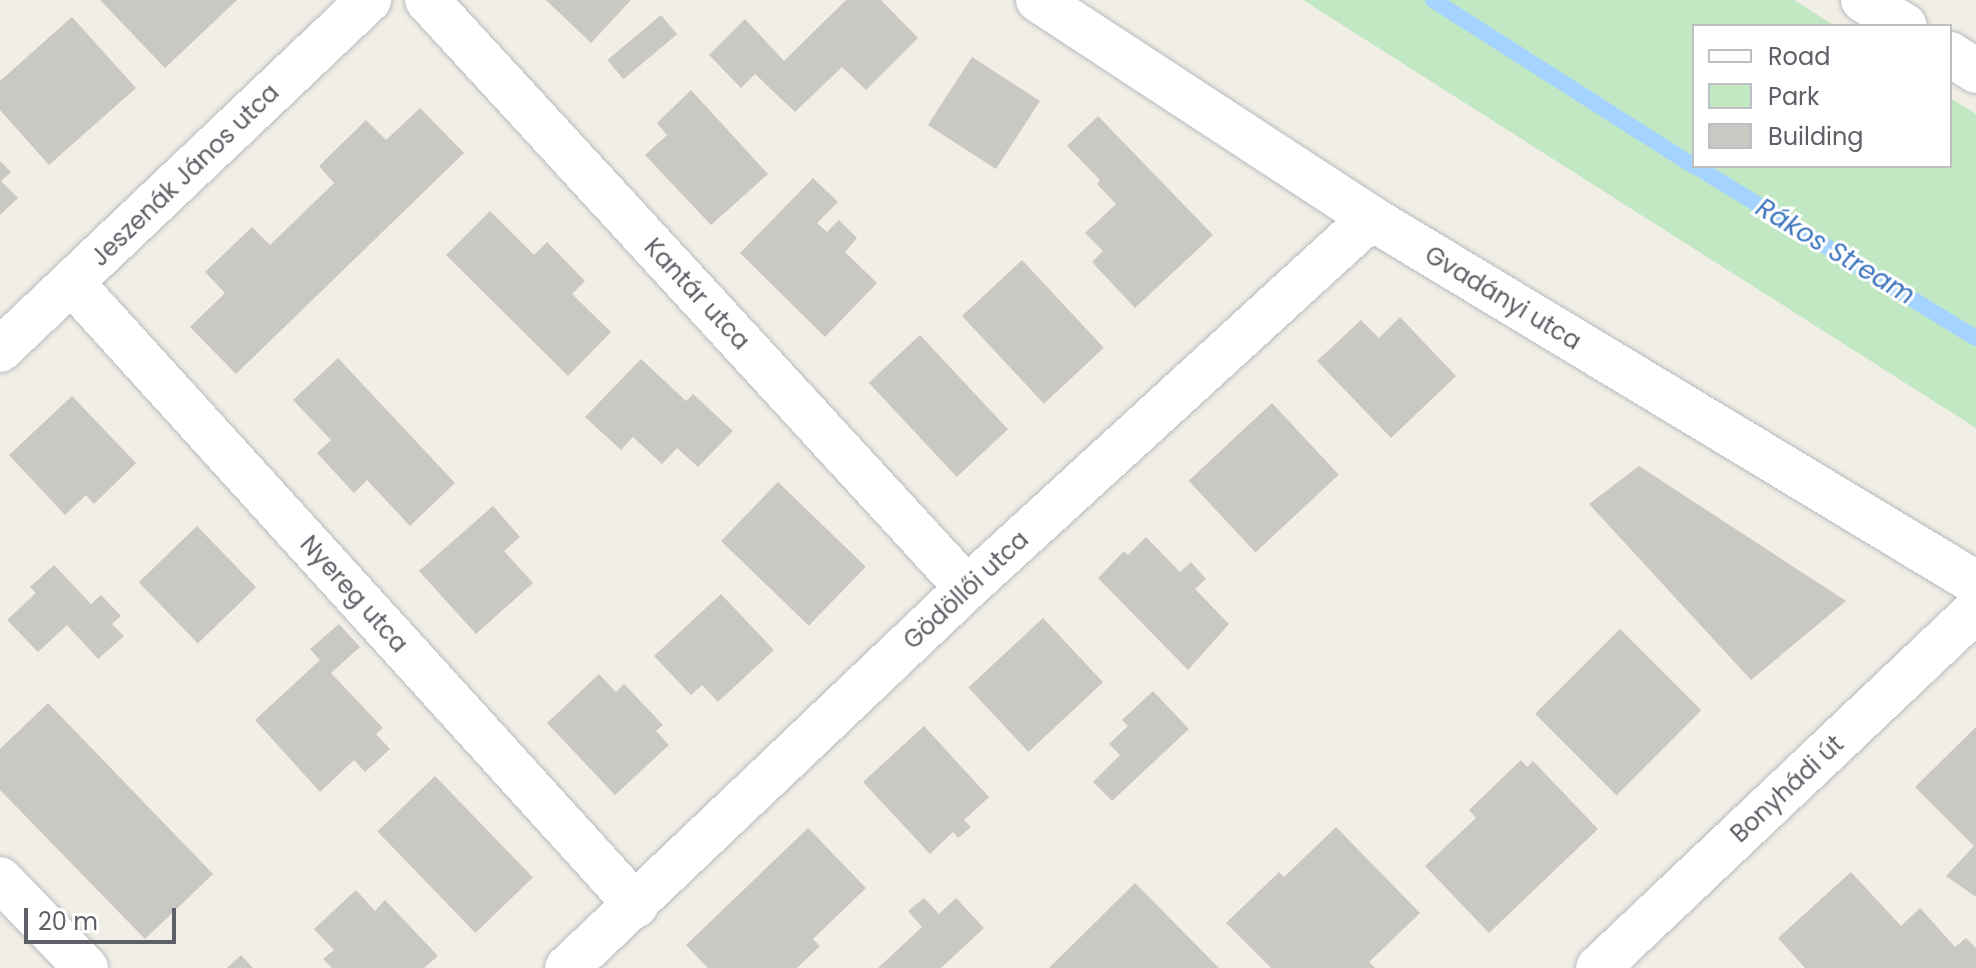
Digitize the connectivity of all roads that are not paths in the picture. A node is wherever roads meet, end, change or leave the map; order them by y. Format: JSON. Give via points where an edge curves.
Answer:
{"nodes":[{"id":1,"x":369,"y":0,"type":"edge"},
{"id":2,"x":427,"y":0,"type":"edge"},
{"id":3,"x":1038,"y":0,"type":"edge"},
{"id":4,"x":1863,"y":0,"type":"edge"},
{"id":5,"x":1902,"y":24,"type":"edge"},
{"id":6,"x":1952,"y":55,"type":"edge"},
{"id":7,"x":1976,"y":71,"type":"edge"},
{"id":8,"x":1371,"y":218,"type":"junction"},
{"id":9,"x":72,"y":283,"type":"junction"},
{"id":10,"x":0,"y":350,"type":"edge"},
{"id":11,"x":1976,"y":583,"type":"edge"},
{"id":12,"x":967,"y":588,"type":"junction"},
{"id":13,"x":1976,"y":610,"type":"edge"},
{"id":14,"x":0,"y":879,"type":"edge"},
{"id":15,"x":636,"y":905,"type":"junction"},
{"id":16,"x":86,"y":968,"type":"edge"},
{"id":17,"x":567,"y":968,"type":"edge"},
{"id":18,"x":1598,"y":968,"type":"edge"}],
"edges":[{"from":1,"to":9,"type":"street","name":"Jeszenák János utca"},
{"from":2,"to":12,"type":"street","name":"Kantár utca"},
{"from":3,"to":8,"type":"street","name":"Gvadányi utca"},
{"from":4,"to":5,"type":"street"},
{"from":6,"to":7,"type":"street"},
{"from":8,"to":11,"type":"street","name":"Gvadányi utca"},
{"from":8,"to":12,"type":"street","name":"Gödöllői utca"},
{"from":9,"to":10,"type":"street","name":"Jeszenák János utca"},
{"from":9,"to":15,"type":"street","name":"Nyereg utca"},
{"from":12,"to":15,"type":"street","name":"Gödöllői utca"},
{"from":13,"to":18,"type":"street","name":"Bonyhádi út"},
{"from":14,"to":16,"type":"street"},
{"from":15,"to":17,"type":"street","name":"Gödöllői utca"}]}
